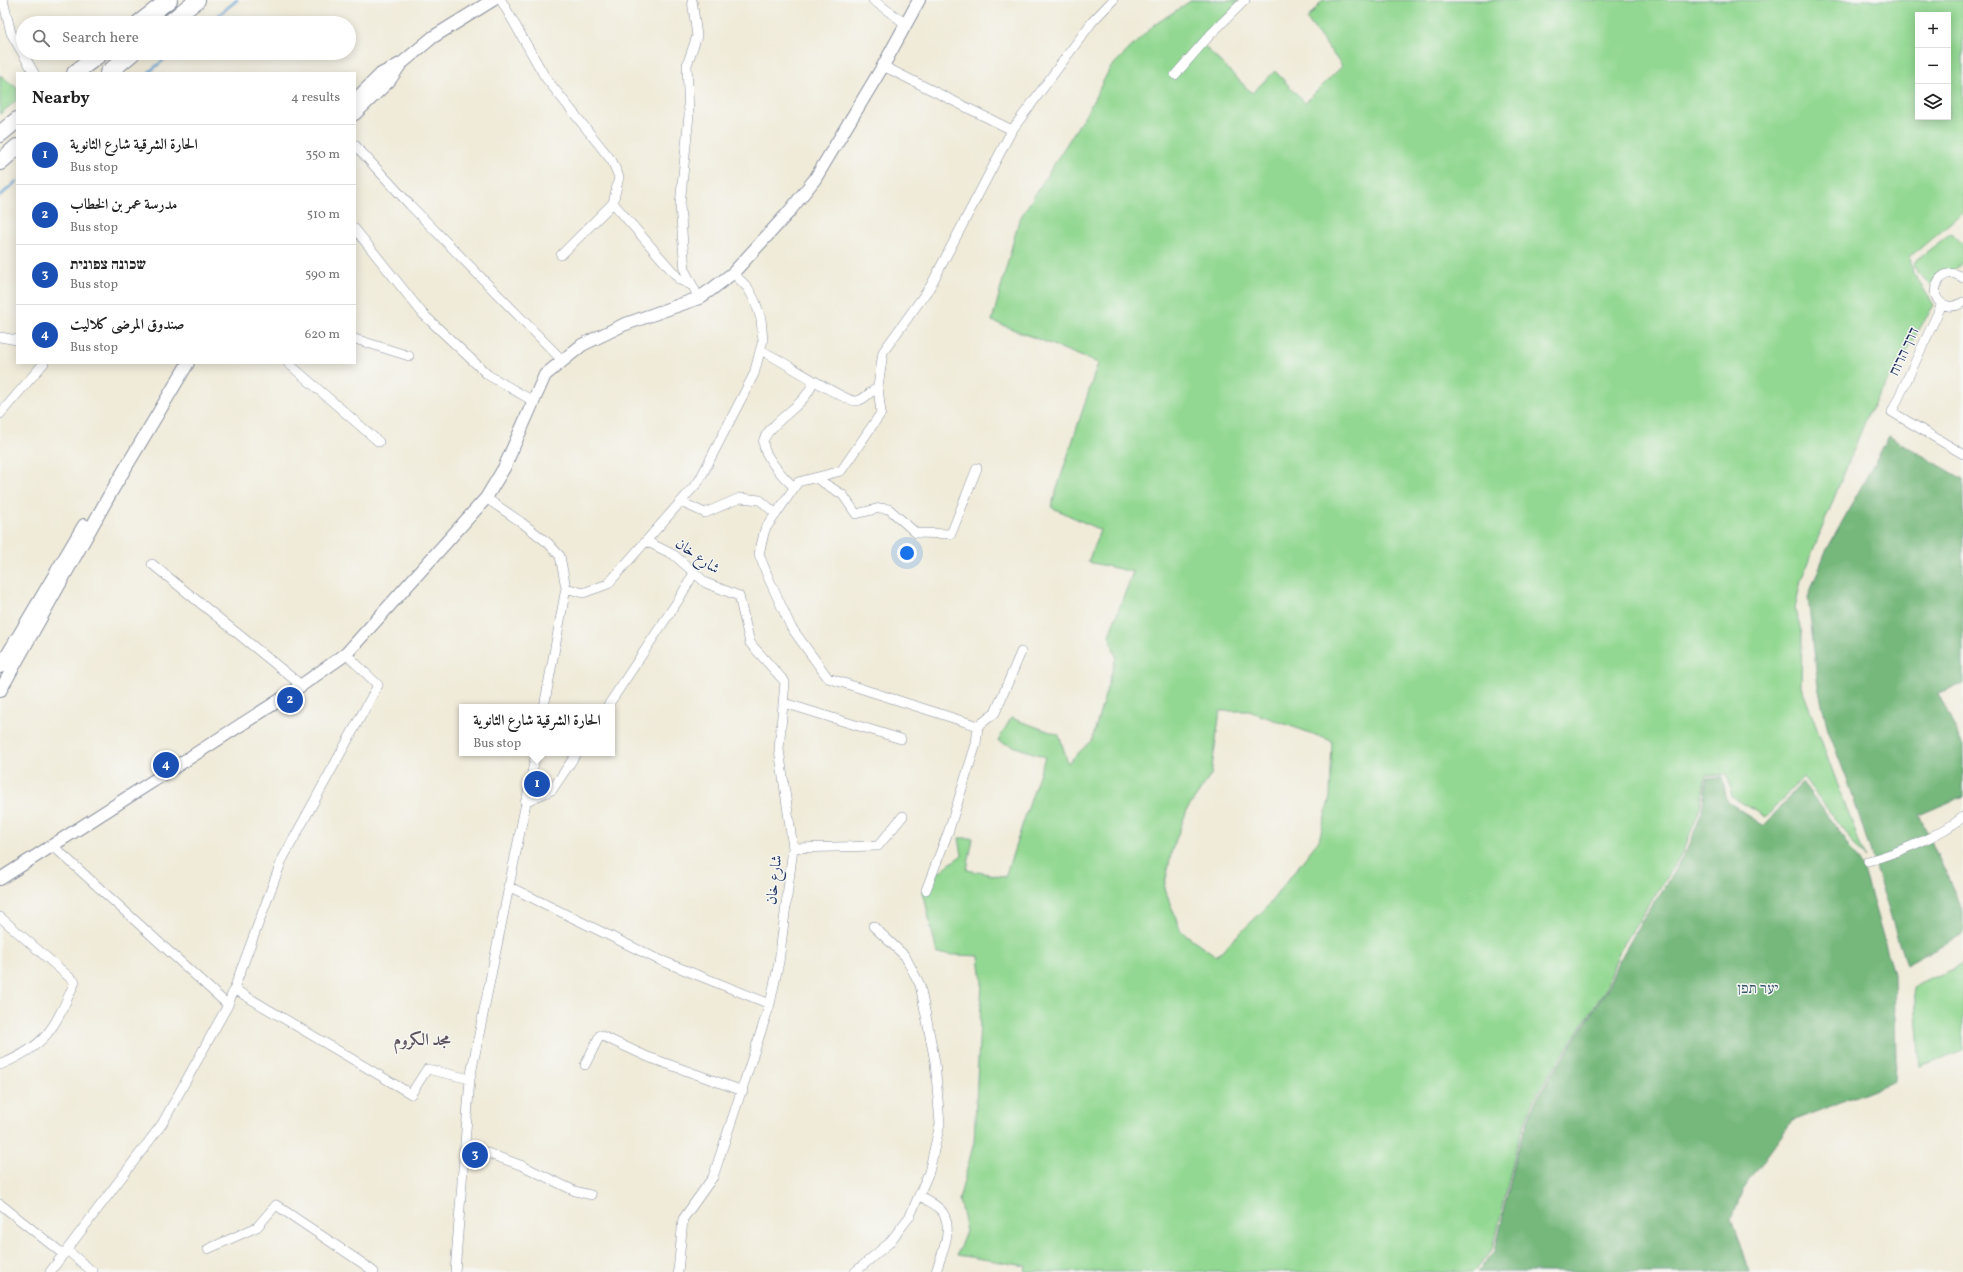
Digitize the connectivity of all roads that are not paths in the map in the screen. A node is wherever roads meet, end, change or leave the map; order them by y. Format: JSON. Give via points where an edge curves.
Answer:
{"nodes":[{"id":1,"x":3,"y":0,"type":"edge"},
{"id":2,"x":169,"y":0,"type":"edge"},
{"id":3,"x":197,"y":0,"type":"edge"},
{"id":4,"x":493,"y":0,"type":"edge"},
{"id":5,"x":501,"y":0,"type":"edge"},
{"id":6,"x":692,"y":0,"type":"edge"},
{"id":7,"x":873,"y":0,"type":"edge"},
{"id":8,"x":918,"y":0,"type":"edge"},
{"id":9,"x":1113,"y":0,"type":"edge"},
{"id":10,"x":1245,"y":0,"type":"edge"},
{"id":11,"x":148,"y":16,"type":"edge"},
{"id":12,"x":178,"y":16,"type":"edge"},
{"id":13,"x":906,"y":24,"type":"junction"},
{"id":14,"x":16,"y":42,"type":"edge"},
{"id":15,"x":27,"y":60,"type":"edge"},
{"id":16,"x":28,"y":60,"type":"edge"},
{"id":17,"x":91,"y":60,"type":"edge"},
{"id":18,"x":124,"y":60,"type":"edge"},
{"id":19,"x":402,"y":62,"type":"junction"},
{"id":20,"x":883,"y":66,"type":"junction"},
{"id":21,"x":33,"y":72,"type":"edge"},
{"id":22,"x":41,"y":72,"type":"edge"},
{"id":23,"x":75,"y":72,"type":"edge"},
{"id":24,"x":109,"y":72,"type":"edge"},
{"id":25,"x":1175,"y":75,"type":"dead end"},
{"id":26,"x":356,"y":99,"type":"edge"},
{"id":27,"x":356,"y":113,"type":"edge"},
{"id":28,"x":16,"y":121,"type":"edge"},
{"id":29,"x":1012,"y":130,"type":"junction"},
{"id":30,"x":0,"y":134,"type":"edge"},
{"id":31,"x":356,"y":146,"type":"edge"},
{"id":32,"x":16,"y":148,"type":"edge"},
{"id":33,"x":0,"y":162,"type":"edge"},
{"id":34,"x":612,"y":203,"type":"junction"},
{"id":35,"x":356,"y":230,"type":"edge"},
{"id":36,"x":561,"y":255,"type":"dead end"},
{"id":37,"x":1963,"y":268,"type":"edge"},
{"id":38,"x":733,"y":272,"type":"junction"},
{"id":39,"x":1951,"y":274,"type":"junction"},
{"id":40,"x":1963,"y":278,"type":"edge"},
{"id":41,"x":693,"y":286,"type":"junction"},
{"id":42,"x":699,"y":298,"type":"junction"},
{"id":43,"x":1942,"y":304,"type":"junction"},
{"id":44,"x":1962,"y":304,"type":"edge"},
{"id":45,"x":0,"y":337,"type":"edge"},
{"id":46,"x":356,"y":339,"type":"edge"},
{"id":47,"x":16,"y":340,"type":"edge"},
{"id":48,"x":760,"y":350,"type":"junction"},
{"id":49,"x":409,"y":356,"type":"dead end"},
{"id":50,"x":562,"y":360,"type":"junction"},
{"id":51,"x":43,"y":364,"type":"edge"},
{"id":52,"x":180,"y":364,"type":"edge"},
{"id":53,"x":187,"y":364,"type":"edge"},
{"id":54,"x":289,"y":364,"type":"edge"},
{"id":55,"x":813,"y":380,"type":"junction"},
{"id":56,"x":878,"y":387,"type":"junction"},
{"id":57,"x":533,"y":401,"type":"junction"},
{"id":58,"x":0,"y":414,"type":"edge"},
{"id":59,"x":379,"y":442,"type":"dead end"},
{"id":60,"x":1963,"y":454,"type":"edge"},
{"id":61,"x":977,"y":468,"type":"dead end"},
{"id":62,"x":816,"y":478,"type":"junction"},
{"id":63,"x":794,"y":487,"type":"junction"},
{"id":64,"x":486,"y":498,"type":"junction"},
{"id":65,"x":681,"y":502,"type":"junction"},
{"id":66,"x":776,"y":514,"type":"junction"},
{"id":67,"x":646,"y":541,"type":"junction"},
{"id":68,"x":152,"y":564,"type":"dead end"},
{"id":69,"x":694,"y":573,"type":"junction"},
{"id":70,"x":566,"y":588,"type":"junction"},
{"id":71,"x":1021,"y":652,"type":"dead end"},
{"id":72,"x":346,"y":654,"type":"junction"},
{"id":73,"x":0,"y":667,"type":"edge"},
{"id":74,"x":301,"y":685,"type":"junction"},
{"id":75,"x":0,"y":691,"type":"edge"},
{"id":76,"x":784,"y":703,"type":"junction"},
{"id":77,"x":545,"y":704,"type":"edge"},
{"id":78,"x":609,"y":704,"type":"edge"},
{"id":79,"x":978,"y":726,"type":"junction"},
{"id":80,"x":901,"y":739,"type":"dead end"},
{"id":81,"x":535,"y":756,"type":"edge"},
{"id":82,"x":575,"y":756,"type":"edge"},
{"id":83,"x":525,"y":802,"type":"junction"},
{"id":84,"x":902,"y":816,"type":"dead end"},
{"id":85,"x":1963,"y":817,"type":"edge"},
{"id":86,"x":52,"y":845,"type":"junction"},
{"id":87,"x":792,"y":848,"type":"junction"},
{"id":88,"x":1868,"y":861,"type":"dead end"},
{"id":89,"x":0,"y":879,"type":"edge"},
{"id":90,"x":508,"y":886,"type":"junction"},
{"id":91,"x":926,"y":890,"type":"dead end"},
{"id":92,"x":0,"y":917,"type":"edge"},
{"id":93,"x":873,"y":926,"type":"dead end"},
{"id":94,"x":234,"y":989,"type":"junction"},
{"id":95,"x":770,"y":1004,"type":"junction"},
{"id":96,"x":228,"y":1005,"type":"junction"},
{"id":97,"x":0,"y":1065,"type":"edge"},
{"id":98,"x":585,"y":1065,"type":"dead end"},
{"id":99,"x":470,"y":1079,"type":"junction"},
{"id":100,"x":743,"y":1091,"type":"junction"},
{"id":101,"x":465,"y":1145,"type":"junction"},
{"id":102,"x":591,"y":1195,"type":"dead end"},
{"id":103,"x":920,"y":1196,"type":"junction"},
{"id":104,"x":0,"y":1204,"type":"edge"},
{"id":105,"x":208,"y":1249,"type":"dead end"},
{"id":106,"x":65,"y":1252,"type":"junction"},
{"id":107,"x":859,"y":1271,"type":"edge"},
{"id":108,"x":50,"y":1272,"type":"edge"},
{"id":109,"x":93,"y":1272,"type":"edge"},
{"id":110,"x":374,"y":1272,"type":"edge"},
{"id":111,"x":455,"y":1272,"type":"edge"},
{"id":112,"x":678,"y":1272,"type":"edge"},
{"id":113,"x":936,"y":1272,"type":"edge"}],
"edges":[{"from":1,"to":14,"type":"street","via":[[11,33]]},
{"from":2,"to":11,"type":"highway"},
{"from":3,"to":12,"type":"highway"},
{"from":4,"to":19,"type":"street","via":[[433,37]]},
{"from":5,"to":34,"type":"street","via":[[545,77],[612,161],[618,177]]},
{"from":6,"to":41,"type":"street","via":[[698,36],[687,65],[689,115],[680,205],[684,271]]},
{"from":7,"to":13,"type":"street"},
{"from":8,"to":13,"type":"street"},
{"from":9,"to":29,"type":"street","via":[[1092,22]]},
{"from":10,"to":25,"type":"street"},
{"from":13,"to":20,"type":"street"},
{"from":15,"to":21,"type":"street"},
{"from":16,"to":22,"type":"street"},
{"from":17,"to":23,"type":"highway"},
{"from":18,"to":24,"type":"highway"},
{"from":19,"to":26,"type":"street","via":[[381,74]]},
{"from":19,"to":27,"type":"street","via":[[389,81]]},
{"from":20,"to":29,"type":"street"},
{"from":20,"to":38,"type":"street","via":[[815,179],[788,213]]},
{"from":28,"to":30,"type":"highway"},
{"from":29,"to":56,"type":"street","via":[[930,287],[883,352]]},
{"from":31,"to":50,"type":"street"},
{"from":32,"to":33,"type":"highway"},
{"from":34,"to":36,"type":"street"},
{"from":34,"to":41,"type":"street","via":[[680,280]]},
{"from":35,"to":57,"type":"street","via":[[423,314],[488,375]]},
{"from":37,"to":39,"type":"street"},
{"from":38,"to":42,"type":"street"},
{"from":38,"to":48,"type":"street","via":[[748,288],[755,301],[761,319],[763,340]]},
{"from":39,"to":40,"type":"street"},
{"from":39,"to":43,"type":"street","via":[[1942,277],[1936,284],[1936,294]]},
{"from":41,"to":42,"type":"street"},
{"from":42,"to":50,"type":"street","via":[[616,328],[582,345]]},
{"from":43,"to":44,"type":"street"},
{"from":43,"to":60,"type":"street","name":"דרך הרוח","via":[[1892,412]]},
{"from":45,"to":47,"type":"street"},
{"from":46,"to":49,"type":"street"},
{"from":48,"to":55,"type":"street"},
{"from":48,"to":65,"type":"street","via":[[754,374],[699,481]]},
{"from":50,"to":57,"type":"street","via":[[545,375]]},
{"from":51,"to":58,"type":"street"},
{"from":52,"to":73,"type":"street"},
{"from":53,"to":75,"type":"street","via":[[110,494]]},
{"from":54,"to":59,"type":"street"},
{"from":55,"to":56,"type":"street","via":[[854,402],[862,400],[868,392]]},
{"from":55,"to":63,"type":"street","via":[[808,394],[772,429],[763,444],[774,466]]},
{"from":56,"to":62,"type":"street","via":[[880,413],[841,471]]},
{"from":57,"to":64,"type":"street","via":[[504,468]]},
{"from":61,"to":62,"type":"street","via":[[951,534],[916,533],[889,509],[880,508],[856,514],[843,495]]},
{"from":62,"to":63,"type":"street","via":[[798,482]]},
{"from":63,"to":66,"type":"street"},
{"from":64,"to":70,"type":"street","via":[[548,543],[560,556]]},
{"from":64,"to":72,"type":"street"},
{"from":65,"to":66,"type":"street","via":[[704,514],[740,498],[760,500]]},
{"from":65,"to":67,"type":"street"},
{"from":66,"to":79,"type":"street","via":[[765,529],[759,554],[791,627],[828,678]]},
{"from":67,"to":69,"type":"street","name":"شارع خان","via":[[674,555]]},
{"from":67,"to":70,"type":"street","via":[[608,584],[583,593]]},
{"from":68,"to":74,"type":"street"},
{"from":69,"to":76,"type":"street","name":"شارع خان","via":[[706,583],[739,596],[750,643],[785,682]]},
{"from":69,"to":78,"type":"street"},
{"from":70,"to":77,"type":"street"},
{"from":71,"to":79,"type":"street","via":[[995,713]]},
{"from":72,"to":74,"type":"street"},
{"from":72,"to":94,"type":"street","via":[[378,685],[282,860]]},
{"from":74,"to":86,"type":"street"},
{"from":76,"to":80,"type":"street"},
{"from":76,"to":87,"type":"street","name":"شارع خان","via":[[779,749]]},
{"from":79,"to":91,"type":"street","via":[[976,744],[958,801]]},
{"from":81,"to":83,"type":"street"},
{"from":82,"to":83,"type":"street","via":[[552,790]]},
{"from":83,"to":90,"type":"street"},
{"from":84,"to":87,"type":"street","via":[[878,846]]},
{"from":85,"to":88,"type":"street","via":[[1954,824],[1891,854]]},
{"from":86,"to":89,"type":"street"},
{"from":86,"to":96,"type":"street"},
{"from":87,"to":95,"type":"street","name":"شارع خان","via":[[780,962]]},
{"from":90,"to":95,"type":"street","via":[[655,958]]},
{"from":90,"to":99,"type":"street"},
{"from":92,"to":97,"type":"street","via":[[75,982],[56,1024],[43,1040],[21,1056]]},
{"from":93,"to":103,"type":"street","via":[[905,956],[920,985],[935,1062],[940,1124],[933,1158]]},
{"from":94,"to":96,"type":"street"},
{"from":94,"to":99,"type":"street","via":[[411,1094],[427,1069]]},
{"from":95,"to":100,"type":"street","name":"شارع خان"},
{"from":96,"to":106,"type":"street","via":[[162,1124]]},
{"from":98,"to":100,"type":"street","via":[[600,1035],[648,1057]]},
{"from":99,"to":101,"type":"street"},
{"from":100,"to":112,"type":"street","name":"شارع خان","via":[[713,1177],[682,1219]]},
{"from":101,"to":102,"type":"street","via":[[523,1166],[575,1191]]},
{"from":101,"to":111,"type":"street"},
{"from":103,"to":107,"type":"street","via":[[898,1234]]},
{"from":103,"to":113,"type":"street","via":[[938,1207],[946,1221],[947,1232]]},
{"from":104,"to":106,"type":"street"},
{"from":105,"to":110,"type":"street","via":[[257,1227],[276,1205],[366,1264]]},
{"from":106,"to":108,"type":"street"},
{"from":106,"to":109,"type":"street"}]}
